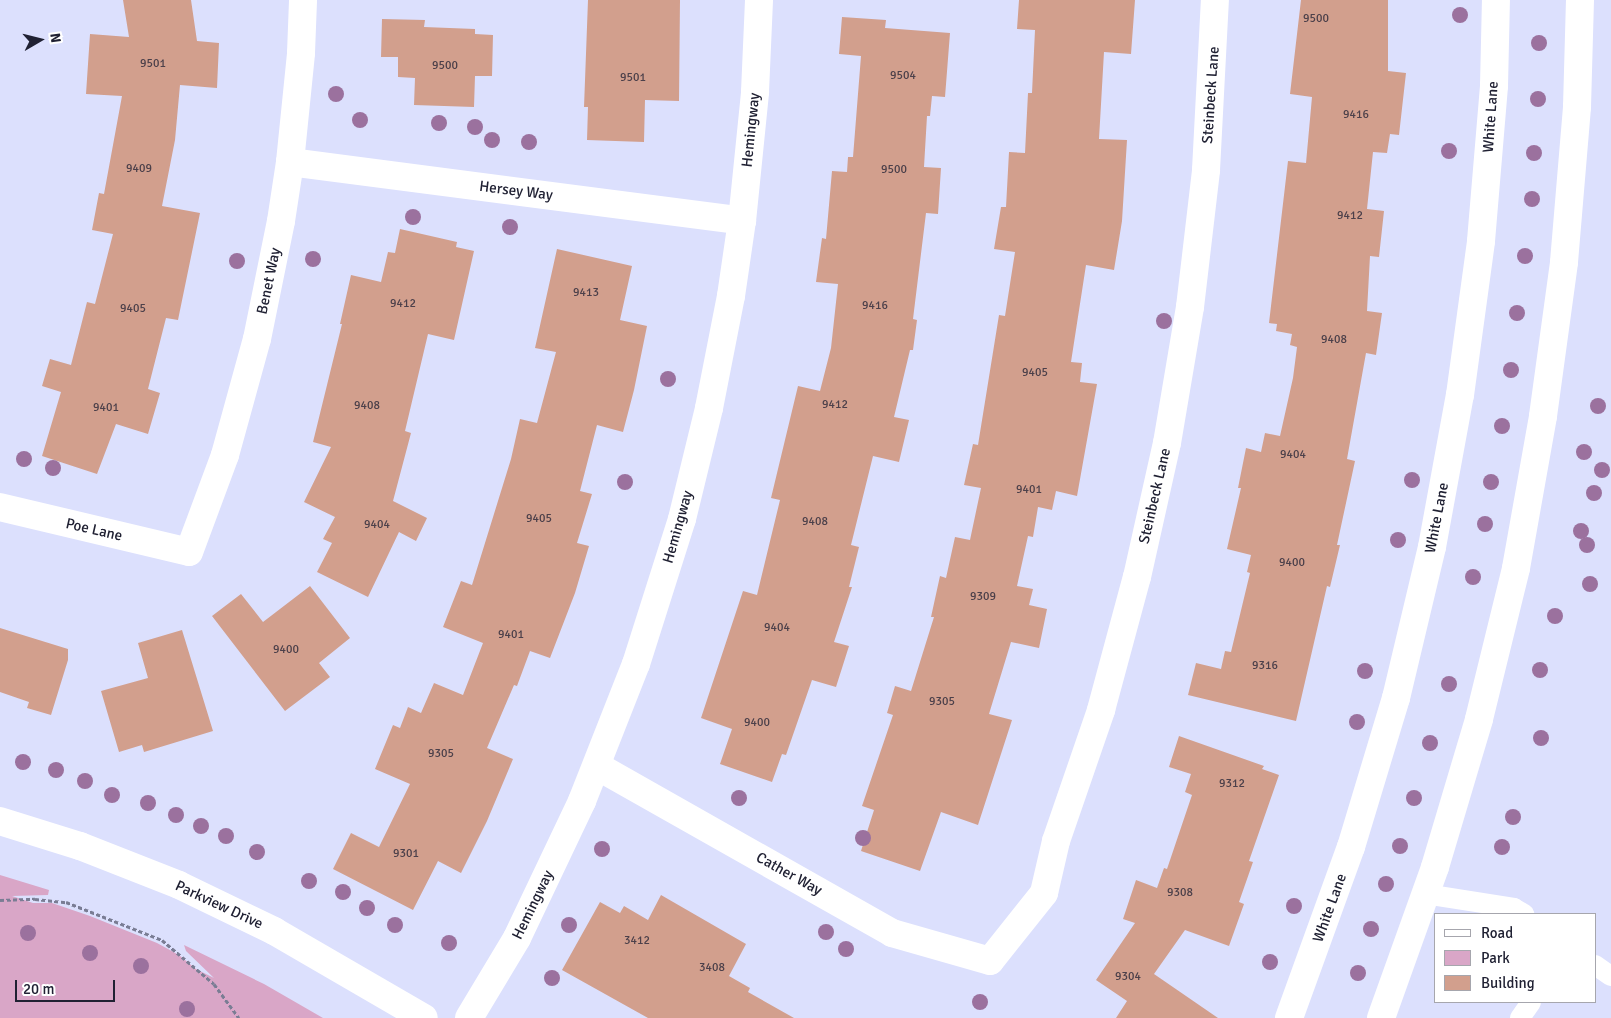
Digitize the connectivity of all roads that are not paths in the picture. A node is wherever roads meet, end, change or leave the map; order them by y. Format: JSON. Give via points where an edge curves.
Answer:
{"nodes":[{"id":1,"x":303,"y":0,"type":"edge"},
{"id":2,"x":759,"y":0,"type":"edge"},
{"id":3,"x":1215,"y":0,"type":"edge"},
{"id":4,"x":1496,"y":0,"type":"edge"},
{"id":5,"x":1580,"y":0,"type":"edge"},
{"id":6,"x":290,"y":162,"type":"junction"},
{"id":7,"x":742,"y":221,"type":"junction"},
{"id":8,"x":0,"y":507,"type":"edge"},
{"id":9,"x":189,"y":552,"type":"joint"},
{"id":10,"x":597,"y":766,"type":"junction"},
{"id":11,"x":0,"y":821,"type":"edge"},
{"id":12,"x":1425,"y":894,"type":"junction"},
{"id":13,"x":1522,"y":913,"type":"edge"},
{"id":14,"x":990,"y":961,"type":"joint"},
{"id":15,"x":1596,"y":966,"type":"edge"},
{"id":16,"x":1611,"y":976,"type":"edge"},
{"id":17,"x":1530,"y":1003,"type":"edge"},
{"id":18,"x":424,"y":1018,"type":"edge"},
{"id":19,"x":469,"y":1018,"type":"edge"},
{"id":20,"x":1289,"y":1018,"type":"edge"},
{"id":21,"x":1381,"y":1018,"type":"edge"},
{"id":22,"x":1520,"y":1018,"type":"edge"}],
"edges":[{"from":1,"to":6,"type":"street","name":"Benet Way"},
{"from":2,"to":7,"type":"street","name":"Hemingway","via":[[755,92]]},
{"from":3,"to":14,"type":"street","name":"Steinbeck Lane","via":[[1206,170],[1190,307],[1167,443],[1139,568],[1100,710],[1056,841],[1044,893]]},
{"from":4,"to":20,"type":"street","name":"White Lane","via":[[1494,86],[1481,241],[1460,395],[1432,547],[1396,698],[1352,847]]},
{"from":5,"to":12,"type":"street","via":[[1577,107],[1564,262],[1543,416],[1516,568],[1479,719]]},
{"from":6,"to":7,"type":"street","name":"Hersey Way"},
{"from":6,"to":9,"type":"street","name":"Benet Way","via":[[257,339],[225,455]]},
{"from":7,"to":10,"type":"street","name":"Hemingway","via":[[709,408],[682,519],[636,664]]},
{"from":8,"to":9,"type":"street","name":"Poe Lane"},
{"from":10,"to":14,"type":"street","name":"Cather Way","via":[[892,933]]},
{"from":10,"to":19,"type":"street","name":"Hemingway","via":[[517,938]]},
{"from":11,"to":18,"type":"street","name":"Parkview Drive","via":[[80,846],[179,885],[274,931]]},
{"from":12,"to":13,"type":"lane","via":[[1514,908]]},
{"from":12,"to":21,"type":"street"},
{"from":15,"to":16,"type":"lane"},
{"from":17,"to":22,"type":"lane"}]}
